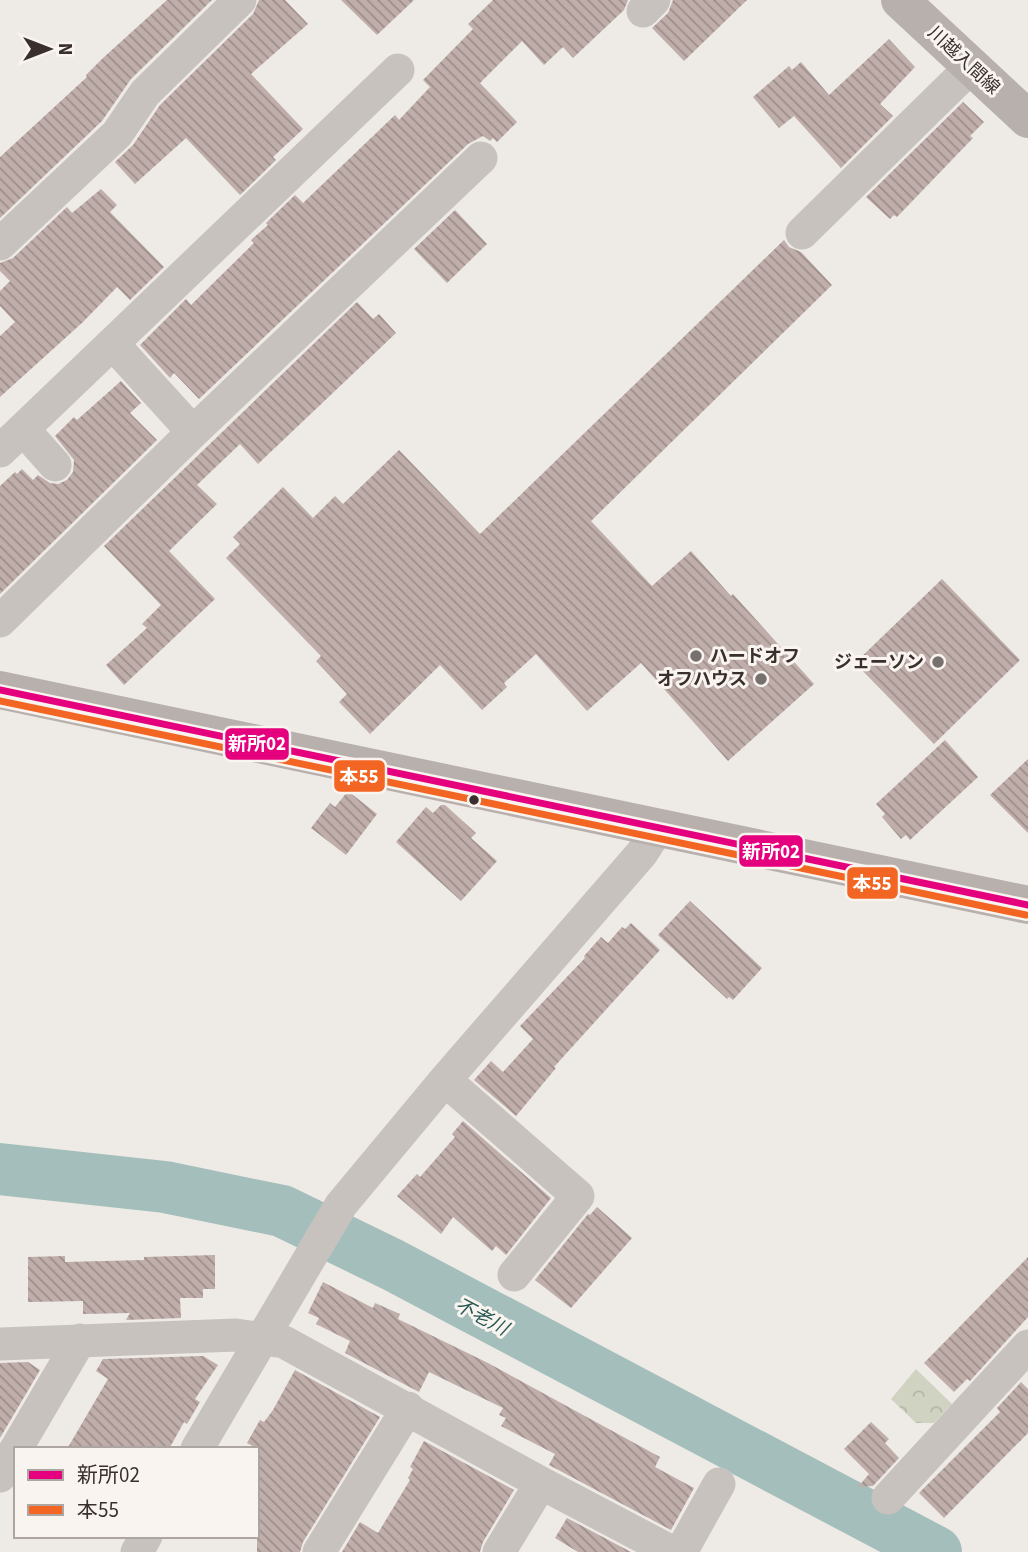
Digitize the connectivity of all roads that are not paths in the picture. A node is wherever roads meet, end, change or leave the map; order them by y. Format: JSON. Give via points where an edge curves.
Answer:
{"nodes":[{"id":1,"x":240,"y":0,"type":"edge"},
{"id":2,"x":900,"y":0,"type":"edge"},
{"id":3,"x":971,"y":68,"type":"junction"},
{"id":4,"x":398,"y":70,"type":"dead end"},
{"id":5,"x":1028,"y":119,"type":"edge"},
{"id":6,"x":481,"y":158,"type":"dead end"},
{"id":7,"x":802,"y":233,"type":"dead end"},
{"id":8,"x":0,"y":244,"type":"edge"},
{"id":9,"x":113,"y":344,"type":"junction"},
{"id":10,"x":193,"y":432,"type":"junction"},
{"id":11,"x":12,"y":440,"type":"edge"},
{"id":12,"x":55,"y":465,"type":"dead end"},
{"id":13,"x":0,"y":621,"type":"edge"},
{"id":14,"x":0,"y":690,"type":"edge"},
{"id":15,"x":654,"y":827,"type":"junction"},
{"id":16,"x":1028,"y":905,"type":"edge"},
{"id":17,"x":445,"y":1080,"type":"junction"},
{"id":18,"x":514,"y":1275,"type":"dead end"},
{"id":19,"x":263,"y":1337,"type":"junction"},
{"id":20,"x":80,"y":1340,"type":"junction"},
{"id":21,"x":0,"y":1344,"type":"edge"},
{"id":22,"x":1028,"y":1346,"type":"edge"},
{"id":23,"x":408,"y":1409,"type":"junction"},
{"id":24,"x":17,"y":1447,"type":"edge"},
{"id":25,"x":198,"y":1447,"type":"edge"},
{"id":26,"x":14,"y":1452,"type":"edge"},
{"id":27,"x":0,"y":1476,"type":"edge"},
{"id":28,"x":541,"y":1483,"type":"junction"},
{"id":29,"x":719,"y":1484,"type":"dead end"},
{"id":30,"x":888,"y":1498,"type":"dead end"},
{"id":31,"x":319,"y":1552,"type":"edge"},
{"id":32,"x":499,"y":1552,"type":"edge"},
{"id":33,"x":672,"y":1552,"type":"edge"},
{"id":34,"x":681,"y":1552,"type":"edge"}],
"edges":[{"from":1,"to":8,"type":"street","via":[[145,93],[88,179]]},
{"from":2,"to":3,"type":"main road","name":"川越入間線"},
{"from":3,"to":5,"type":"main road","name":"川越入間線"},
{"from":3,"to":7,"type":"street"},
{"from":4,"to":9,"type":"street"},
{"from":6,"to":10,"type":"street"},
{"from":9,"to":10,"type":"street"},
{"from":9,"to":11,"type":"street"},
{"from":10,"to":13,"type":"street"},
{"from":11,"to":12,"type":"street"},
{"from":14,"to":15,"type":"main road"},
{"from":15,"to":16,"type":"main road"},
{"from":15,"to":17,"type":"street","via":[[642,853]]},
{"from":17,"to":18,"type":"street","via":[[578,1196]]},
{"from":17,"to":19,"type":"street","via":[[337,1212]]},
{"from":19,"to":20,"type":"street"},
{"from":19,"to":23,"type":"street","via":[[284,1342]]},
{"from":19,"to":25,"type":"street"},
{"from":20,"to":21,"type":"street"},
{"from":20,"to":24,"type":"street"},
{"from":22,"to":30,"type":"street"},
{"from":23,"to":28,"type":"street"},
{"from":23,"to":31,"type":"street"},
{"from":26,"to":27,"type":"street"},
{"from":28,"to":32,"type":"street"},
{"from":28,"to":33,"type":"street"},
{"from":29,"to":34,"type":"street"}]}
